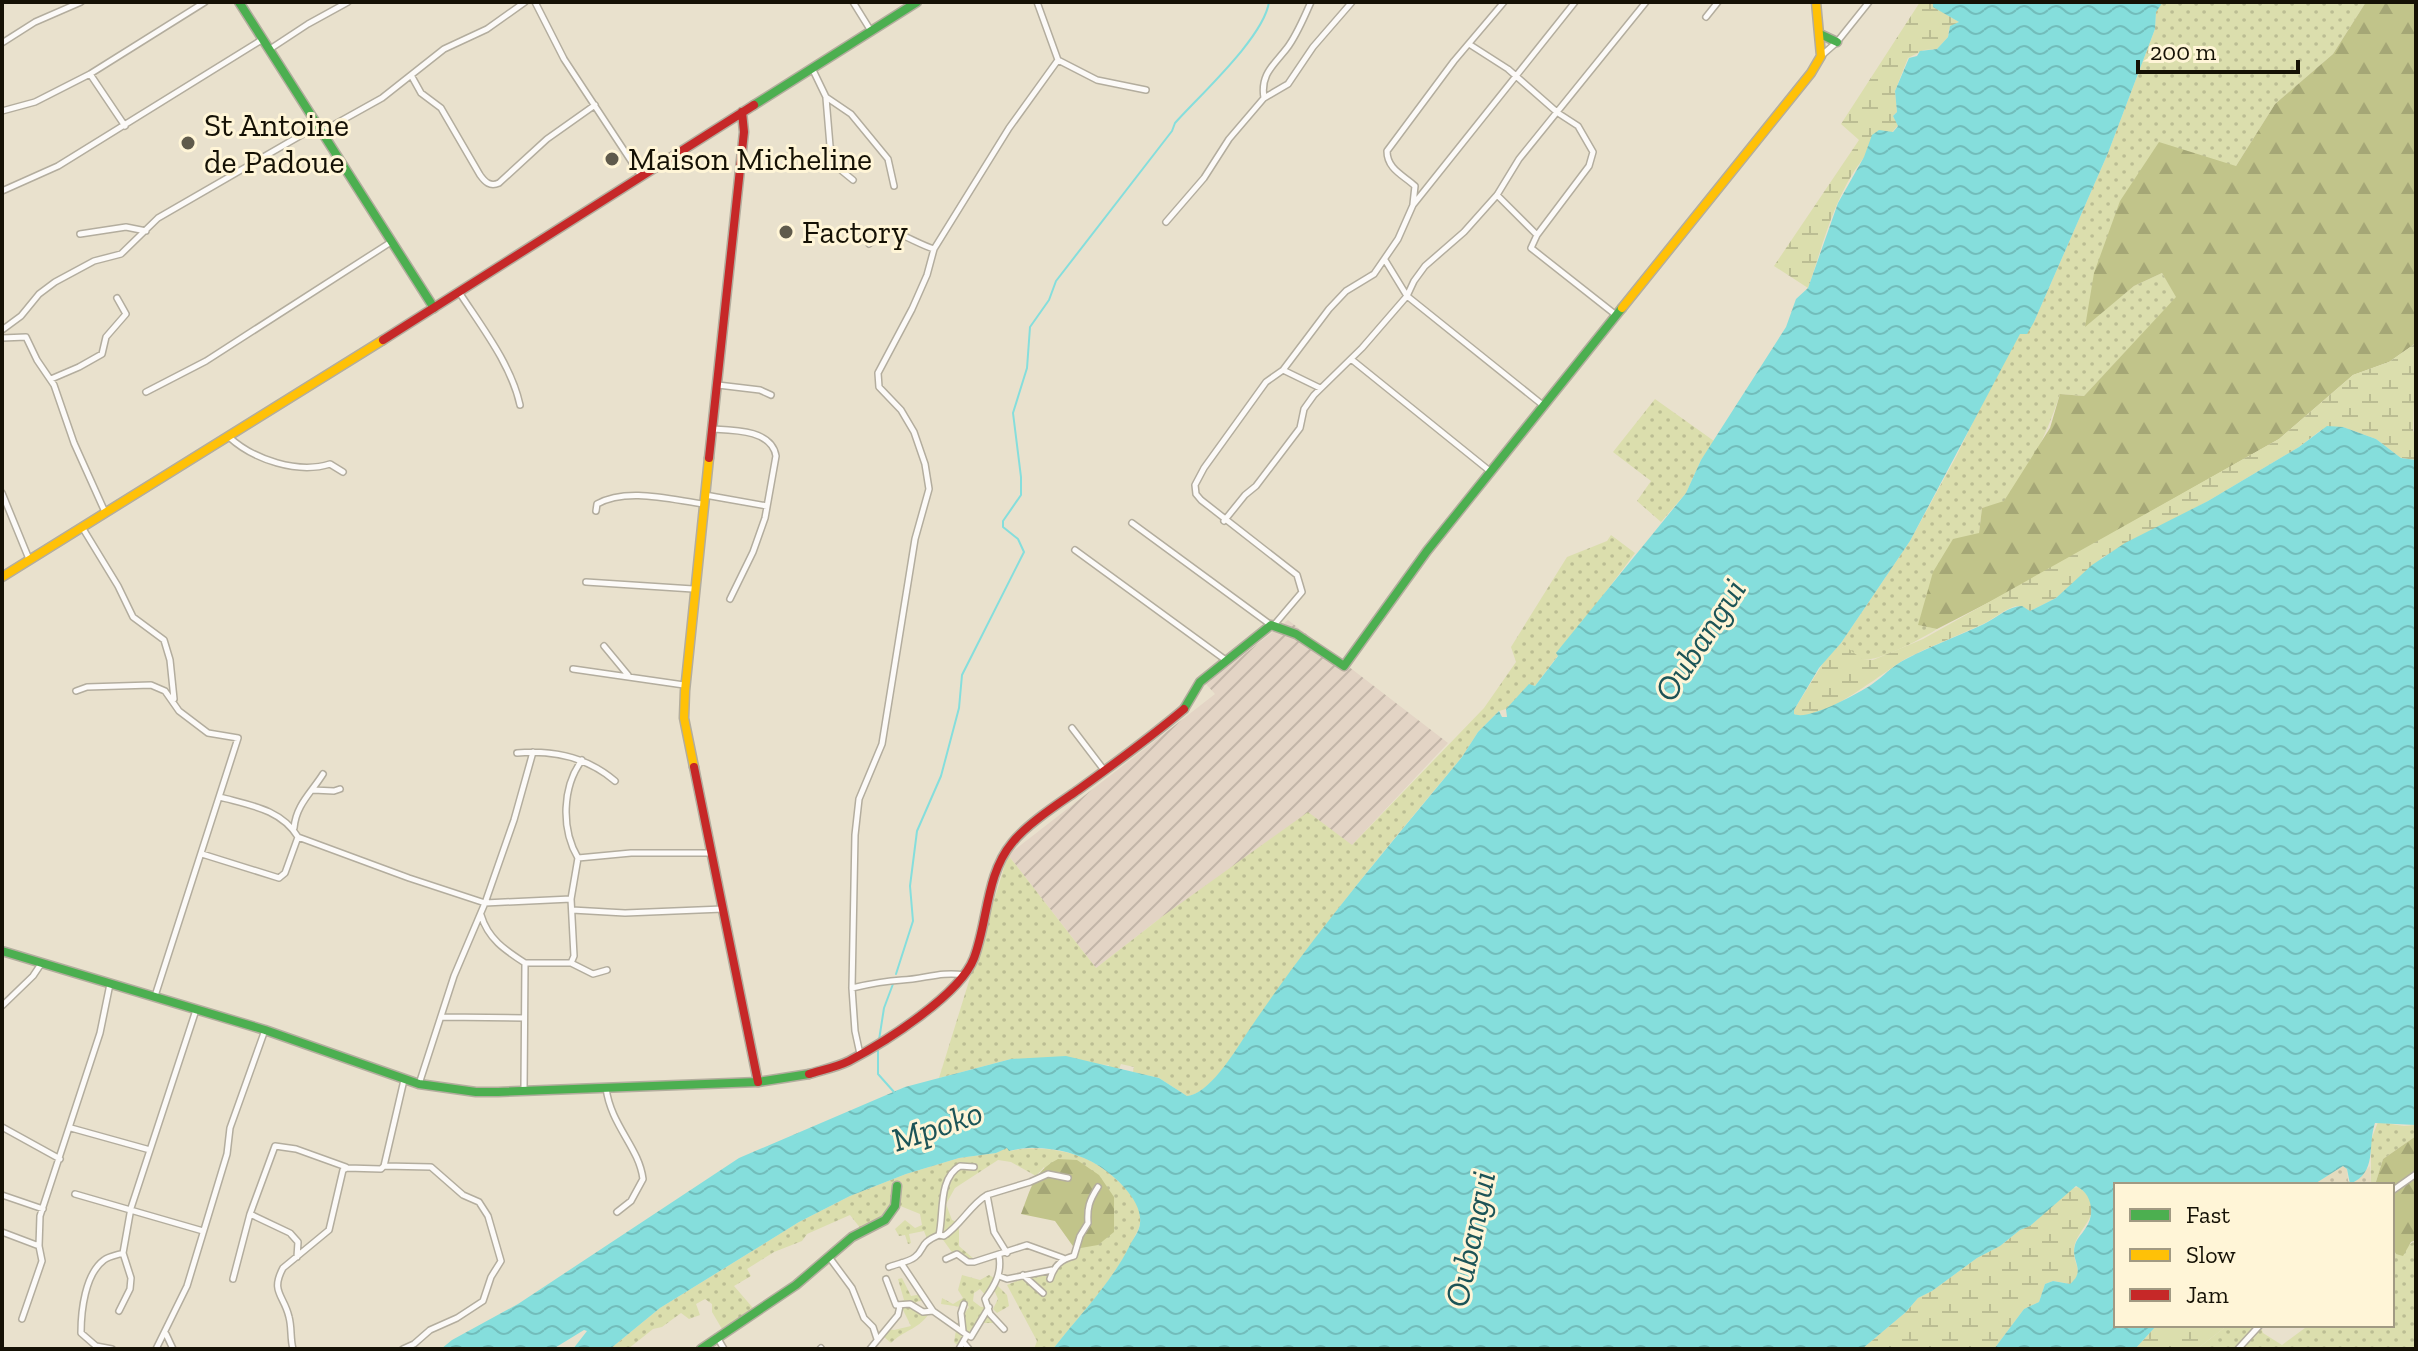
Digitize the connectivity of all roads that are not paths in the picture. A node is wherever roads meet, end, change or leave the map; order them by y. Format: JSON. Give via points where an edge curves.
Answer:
{"nodes":[{"id":1,"x":81,"y":2,"type":"edge"},
{"id":2,"x":205,"y":2,"type":"edge"},
{"id":3,"x":239,"y":2,"type":"edge"},
{"id":4,"x":348,"y":2,"type":"edge"},
{"id":5,"x":525,"y":2,"type":"edge"},
{"id":6,"x":535,"y":2,"type":"edge"},
{"id":7,"x":853,"y":2,"type":"edge"},
{"id":8,"x":917,"y":2,"type":"edge"},
{"id":9,"x":1037,"y":2,"type":"edge"},
{"id":10,"x":1311,"y":2,"type":"edge"},
{"id":11,"x":1352,"y":2,"type":"edge"},
{"id":12,"x":1504,"y":2,"type":"edge"},
{"id":13,"x":1575,"y":2,"type":"edge"},
{"id":14,"x":1646,"y":2,"type":"edge"},
{"id":15,"x":1718,"y":2,"type":"edge"},
{"id":16,"x":1816,"y":2,"type":"edge"},
{"id":17,"x":1869,"y":2,"type":"edge"},
{"id":18,"x":1706,"y":17,"type":"dead end"},
{"id":19,"x":871,"y":31,"type":"junction"},
{"id":20,"x":1820,"y":34,"type":"junction"},
{"id":21,"x":263,"y":39,"type":"junction"},
{"id":22,"x":1837,"y":42,"type":"junction"},
{"id":23,"x":2,"y":43,"type":"edge"},
{"id":24,"x":1469,"y":44,"type":"junction"},
{"id":25,"x":270,"y":49,"type":"junction"},
{"id":26,"x":1821,"y":56,"type":"junction"},
{"id":27,"x":1058,"y":60,"type":"junction"},
{"id":28,"x":812,"y":67,"type":"junction"},
{"id":29,"x":90,"y":74,"type":"junction"},
{"id":30,"x":411,"y":75,"type":"junction"},
{"id":31,"x":1516,"y":78,"type":"junction"},
{"id":32,"x":1146,"y":90,"type":"dead end"},
{"id":33,"x":826,"y":97,"type":"junction"},
{"id":34,"x":1264,"y":98,"type":"junction"},
{"id":35,"x":595,"y":105,"type":"junction"},
{"id":36,"x":2,"y":111,"type":"edge"},
{"id":37,"x":742,"y":112,"type":"junction"},
{"id":38,"x":1558,"y":113,"type":"junction"},
{"id":39,"x":125,"y":126,"type":"junction"},
{"id":40,"x":319,"y":129,"type":"junction"},
{"id":41,"x":641,"y":176,"type":"junction"},
{"id":42,"x":853,"y":180,"type":"dead end"},
{"id":43,"x":894,"y":186,"type":"dead end"},
{"id":44,"x":2,"y":191,"type":"edge"},
{"id":45,"x":1497,"y":195,"type":"junction"},
{"id":46,"x":1413,"y":205,"type":"junction"},
{"id":47,"x":1166,"y":222,"type":"dead end"},
{"id":48,"x":146,"y":231,"type":"junction"},
{"id":49,"x":80,"y":234,"type":"dead end"},
{"id":50,"x":1537,"y":235,"type":"junction"},
{"id":51,"x":391,"y":242,"type":"junction"},
{"id":52,"x":869,"y":244,"type":"dead end"},
{"id":53,"x":934,"y":249,"type":"junction"},
{"id":54,"x":1385,"y":260,"type":"junction"},
{"id":55,"x":459,"y":292,"type":"junction"},
{"id":56,"x":1407,"y":296,"type":"junction"},
{"id":57,"x":117,"y":298,"type":"dead end"},
{"id":58,"x":434,"y":308,"type":"junction"},
{"id":59,"x":1617,"y":316,"type":"junction"},
{"id":60,"x":2,"y":330,"type":"edge"},
{"id":61,"x":2,"y":338,"type":"edge"},
{"id":62,"x":1351,"y":359,"type":"junction"},
{"id":63,"x":1283,"y":370,"type":"junction"},
{"id":64,"x":51,"y":379,"type":"junction"},
{"id":65,"x":718,"y":385,"type":"junction"},
{"id":66,"x":1320,"y":388,"type":"junction"},
{"id":67,"x":146,"y":392,"type":"dead end"},
{"id":68,"x":771,"y":395,"type":"dead end"},
{"id":69,"x":520,"y":405,"type":"dead end"},
{"id":70,"x":1544,"y":406,"type":"junction"},
{"id":71,"x":713,"y":429,"type":"junction"},
{"id":72,"x":228,"y":436,"type":"junction"},
{"id":73,"x":343,"y":472,"type":"dead end"},
{"id":74,"x":1491,"y":472,"type":"junction"},
{"id":75,"x":2,"y":493,"type":"edge"},
{"id":76,"x":704,"y":500,"type":"junction"},
{"id":77,"x":767,"y":506,"type":"junction"},
{"id":78,"x":596,"y":511,"type":"dead end"},
{"id":79,"x":106,"y":513,"type":"junction"},
{"id":80,"x":1224,"y":521,"type":"junction"},
{"id":81,"x":1132,"y":523,"type":"dead end"},
{"id":82,"x":82,"y":527,"type":"junction"},
{"id":83,"x":1075,"y":550,"type":"dead end"},
{"id":84,"x":29,"y":559,"type":"junction"},
{"id":85,"x":2,"y":577,"type":"edge"},
{"id":86,"x":586,"y":582,"type":"dead end"},
{"id":87,"x":693,"y":589,"type":"junction"},
{"id":88,"x":730,"y":599,"type":"dead end"},
{"id":89,"x":1273,"y":625,"type":"junction"},
{"id":90,"x":604,"y":646,"type":"dead end"},
{"id":91,"x":1228,"y":662,"type":"junction"},
{"id":92,"x":573,"y":669,"type":"dead end"},
{"id":93,"x":628,"y":676,"type":"junction"},
{"id":94,"x":684,"y":685,"type":"junction"},
{"id":95,"x":76,"y":691,"type":"dead end"},
{"id":96,"x":176,"y":708,"type":"junction"},
{"id":97,"x":1072,"y":728,"type":"dead end"},
{"id":98,"x":533,"y":752,"type":"junction"},
{"id":99,"x":517,"y":753,"type":"dead end"},
{"id":100,"x":582,"y":760,"type":"junction"},
{"id":101,"x":1104,"y":770,"type":"junction"},
{"id":102,"x":323,"y":774,"type":"dead end"},
{"id":103,"x":615,"y":781,"type":"dead end"},
{"id":104,"x":340,"y":789,"type":"dead end"},
{"id":105,"x":313,"y":790,"type":"junction"},
{"id":106,"x":220,"y":797,"type":"junction"},
{"id":107,"x":294,"y":829,"type":"junction"},
{"id":108,"x":298,"y":837,"type":"junction"},
{"id":109,"x":711,"y":853,"type":"junction"},
{"id":110,"x":202,"y":854,"type":"junction"},
{"id":111,"x":578,"y":858,"type":"junction"},
{"id":112,"x":571,"y":899,"type":"junction"},
{"id":113,"x":485,"y":903,"type":"junction"},
{"id":114,"x":725,"y":909,"type":"junction"},
{"id":115,"x":572,"y":910,"type":"junction"},
{"id":116,"x":481,"y":913,"type":"junction"},
{"id":117,"x":2,"y":951,"type":"edge"},
{"id":118,"x":525,"y":963,"type":"junction"},
{"id":119,"x":571,"y":963,"type":"junction"},
{"id":120,"x":41,"y":964,"type":"junction"},
{"id":121,"x":607,"y":970,"type":"dead end"},
{"id":122,"x":965,"y":975,"type":"junction"},
{"id":123,"x":110,"y":984,"type":"junction"},
{"id":124,"x":852,"y":988,"type":"junction"},
{"id":125,"x":155,"y":996,"type":"junction"},
{"id":126,"x":2,"y":1006,"type":"edge"},
{"id":127,"x":197,"y":1009,"type":"junction"},
{"id":128,"x":441,"y":1017,"type":"junction"},
{"id":129,"x":524,"y":1018,"type":"junction"},
{"id":130,"x":265,"y":1030,"type":"junction"},
{"id":131,"x":860,"y":1055,"type":"junction"},
{"id":132,"x":404,"y":1080,"type":"junction"},
{"id":133,"x":758,"y":1082,"type":"junction"},
{"id":134,"x":419,"y":1084,"type":"junction"},
{"id":135,"x":606,"y":1088,"type":"junction"},
{"id":136,"x":524,"y":1090,"type":"junction"},
{"id":137,"x":2,"y":1127,"type":"edge"},
{"id":138,"x":71,"y":1128,"type":"junction"},
{"id":139,"x":150,"y":1150,"type":"junction"},
{"id":140,"x":60,"y":1159,"type":"junction"},
{"id":141,"x":384,"y":1166,"type":"junction"},
{"id":142,"x":974,"y":1167,"type":"dead end"},
{"id":143,"x":347,"y":1168,"type":"junction"},
{"id":144,"x":2416,"y":1174,"type":"edge"},
{"id":145,"x":1068,"y":1178,"type":"dead end"},
{"id":146,"x":897,"y":1186,"type":"dead end"},
{"id":147,"x":1098,"y":1187,"type":"dead end"},
{"id":148,"x":2394,"y":1190,"type":"edge"},
{"id":149,"x":75,"y":1194,"type":"dead end"},
{"id":150,"x":2,"y":1195,"type":"edge"},
{"id":151,"x":987,"y":1195,"type":"junction"},
{"id":152,"x":131,"y":1208,"type":"junction"},
{"id":153,"x":43,"y":1209,"type":"junction"},
{"id":154,"x":617,"y":1212,"type":"dead end"},
{"id":155,"x":250,"y":1214,"type":"junction"},
{"id":156,"x":203,"y":1231,"type":"junction"},
{"id":157,"x":2,"y":1232,"type":"edge"},
{"id":158,"x":939,"y":1235,"type":"junction"},
{"id":159,"x":39,"y":1246,"type":"junction"},
{"id":160,"x":123,"y":1253,"type":"junction"},
{"id":161,"x":1007,"y":1253,"type":"junction"},
{"id":162,"x":999,"y":1256,"type":"junction"},
{"id":163,"x":297,"y":1257,"type":"junction"},
{"id":164,"x":829,"y":1257,"type":"junction"},
{"id":165,"x":1063,"y":1258,"type":"junction"},
{"id":166,"x":946,"y":1259,"type":"dead end"},
{"id":167,"x":901,"y":1263,"type":"junction"},
{"id":168,"x":889,"y":1267,"type":"dead end"},
{"id":169,"x":1053,"y":1270,"type":"junction"},
{"id":170,"x":1023,"y":1275,"type":"junction"},
{"id":171,"x":999,"y":1276,"type":"junction"},
{"id":172,"x":233,"y":1279,"type":"dead end"},
{"id":173,"x":886,"y":1279,"type":"dead end"},
{"id":174,"x":1050,"y":1279,"type":"dead end"},
{"id":175,"x":1043,"y":1293,"type":"dead end"},
{"id":176,"x":964,"y":1304,"type":"dead end"},
{"id":177,"x":900,"y":1306,"type":"junction"},
{"id":178,"x":989,"y":1307,"type":"junction"},
{"id":179,"x":119,"y":1311,"type":"dead end"},
{"id":180,"x":933,"y":1311,"type":"junction"},
{"id":181,"x":22,"y":1319,"type":"dead end"},
{"id":182,"x":2258,"y":1327,"type":"edge"},
{"id":183,"x":1004,"y":1329,"type":"dead end"},
{"id":184,"x":166,"y":1334,"type":"junction"},
{"id":185,"x":965,"y":1334,"type":"junction"},
{"id":186,"x":717,"y":1337,"type":"junction"},
{"id":187,"x":877,"y":1339,"type":"junction"},
{"id":188,"x":961,"y":1346,"type":"edge"},
{"id":189,"x":112,"y":1349,"type":"edge"},
{"id":190,"x":156,"y":1349,"type":"edge"},
{"id":191,"x":173,"y":1349,"type":"edge"},
{"id":192,"x":293,"y":1349,"type":"edge"},
{"id":193,"x":403,"y":1349,"type":"edge"},
{"id":194,"x":701,"y":1349,"type":"edge"},
{"id":195,"x":724,"y":1349,"type":"edge"},
{"id":196,"x":870,"y":1349,"type":"edge"},
{"id":197,"x":969,"y":1349,"type":"edge"},
{"id":198,"x":2238,"y":1349,"type":"edge"}],
"edges":[{"from":1,"to":23,"type":"street"},
{"from":2,"to":29,"type":"street"},
{"from":3,"to":21,"type":"street"},
{"from":4,"to":25,"type":"street"},
{"from":5,"to":30,"type":"street","via":[[487,29],[444,49]]},
{"from":6,"to":35,"type":"street"},
{"from":7,"to":19,"type":"street"},
{"from":8,"to":19,"type":"street"},
{"from":9,"to":27,"type":"street"},
{"from":10,"to":34,"type":"street","via":[[1264,78]]},
{"from":11,"to":34,"type":"street","via":[[1288,84]]},
{"from":12,"to":24,"type":"street"},
{"from":13,"to":31,"type":"street"},
{"from":14,"to":38,"type":"street"},
{"from":15,"to":18,"type":"street"},
{"from":16,"to":20,"type":"street"},
{"from":17,"to":22,"type":"street"},
{"from":19,"to":28,"type":"street"},
{"from":20,"to":22,"type":"street"},
{"from":20,"to":26,"type":"street"},
{"from":21,"to":25,"type":"street"},
{"from":21,"to":39,"type":"street"},
{"from":22,"to":26,"type":"street"},
{"from":24,"to":31,"type":"street"},
{"from":24,"to":46,"type":"street","via":[[1387,151],[1393,168],[1415,186]]},
{"from":25,"to":40,"type":"street"},
{"from":26,"to":59,"type":"street"},
{"from":27,"to":32,"type":"street","via":[[1097,80]]},
{"from":27,"to":53,"type":"street"},
{"from":28,"to":33,"type":"street"},
{"from":28,"to":37,"type":"street"},
{"from":29,"to":36,"type":"street","via":[[35,102]]},
{"from":29,"to":39,"type":"street"},
{"from":30,"to":35,"type":"street","via":[[421,93],[441,108],[480,175],[492,185]]},
{"from":30,"to":40,"type":"street","via":[[382,98]]},
{"from":31,"to":38,"type":"street"},
{"from":31,"to":46,"type":"street"},
{"from":33,"to":42,"type":"street","via":[[830,146],[842,171]]},
{"from":33,"to":43,"type":"street","via":[[851,114],[888,159]]},
{"from":34,"to":47,"type":"street"},
{"from":35,"to":41,"type":"street"},
{"from":37,"to":41,"type":"street"},
{"from":37,"to":65,"type":"street"},
{"from":38,"to":45,"type":"street"},
{"from":38,"to":50,"type":"street","via":[[1578,126],[1593,152],[1589,166]]},
{"from":39,"to":44,"type":"street","via":[[58,166]]},
{"from":40,"to":48,"type":"street","via":[[158,218]]},
{"from":40,"to":51,"type":"street"},
{"from":41,"to":55,"type":"street"},
{"from":45,"to":50,"type":"street"},
{"from":45,"to":56,"type":"street","via":[[1425,266]]},
{"from":46,"to":54,"type":"street"},
{"from":48,"to":49,"type":"street","via":[[126,227]]},
{"from":48,"to":60,"type":"street","via":[[121,254],[94,261],[55,282]]},
{"from":50,"to":59,"type":"street","via":[[1531,248]]},
{"from":51,"to":58,"type":"street"},
{"from":51,"to":67,"type":"street","via":[[206,361]]},
{"from":52,"to":53,"type":"street","via":[[886,230]]},
{"from":53,"to":124,"type":"street","via":[[877,381],[914,432],[929,489],[915,539],[882,744],[859,799]]},
{"from":54,"to":56,"type":"street"},
{"from":54,"to":63,"type":"street","via":[[1329,309]]},
{"from":55,"to":58,"type":"street"},
{"from":55,"to":69,"type":"street","via":[[497,352]]},
{"from":56,"to":62,"type":"street"},
{"from":56,"to":70,"type":"street"},
{"from":57,"to":64,"type":"street","via":[[126,314],[106,337],[102,354]]},
{"from":58,"to":72,"type":"street"},
{"from":59,"to":70,"type":"street"},
{"from":61,"to":64,"type":"street","via":[[26,337]]},
{"from":62,"to":66,"type":"street"},
{"from":62,"to":74,"type":"street"},
{"from":63,"to":66,"type":"street"},
{"from":63,"to":80,"type":"street","via":[[1266,382],[1195,485],[1196,494]]},
{"from":64,"to":79,"type":"street"},
{"from":65,"to":68,"type":"street"},
{"from":65,"to":71,"type":"street"},
{"from":66,"to":80,"type":"street","via":[[1304,409],[1300,428]]},
{"from":70,"to":74,"type":"street"},
{"from":71,"to":76,"type":"street"},
{"from":71,"to":77,"type":"street","via":[[762,436],[775,448]]},
{"from":72,"to":73,"type":"street","via":[[277,462],[314,469],[330,464]]},
{"from":72,"to":79,"type":"street"},
{"from":74,"to":89,"type":"street","via":[[1344,666]]},
{"from":75,"to":84,"type":"street"},
{"from":76,"to":77,"type":"street"},
{"from":76,"to":78,"type":"street","via":[[623,497],[605,499]]},
{"from":76,"to":87,"type":"street"},
{"from":77,"to":88,"type":"street"},
{"from":79,"to":82,"type":"street"},
{"from":80,"to":89,"type":"street","via":[[1302,584],[1302,592]]},
{"from":81,"to":89,"type":"street"},
{"from":82,"to":84,"type":"street"},
{"from":82,"to":96,"type":"street","via":[[133,617],[164,640]]},
{"from":83,"to":91,"type":"street"},
{"from":84,"to":85,"type":"street"},
{"from":86,"to":87,"type":"street"},
{"from":87,"to":94,"type":"street"},
{"from":89,"to":91,"type":"street"},
{"from":90,"to":93,"type":"street"},
{"from":91,"to":101,"type":"street","via":[[1200,682],[1184,709]]},
{"from":92,"to":93,"type":"street"},
{"from":93,"to":94,"type":"street"},
{"from":94,"to":109,"type":"street","via":[[684,718]]},
{"from":95,"to":96,"type":"street","via":[[144,683],[165,691]]},
{"from":96,"to":106,"type":"street","via":[[208,733],[238,738]]},
{"from":97,"to":101,"type":"street"},
{"from":98,"to":99,"type":"street"},
{"from":98,"to":100,"type":"street"},
{"from":98,"to":113,"type":"street"},
{"from":100,"to":103,"type":"street"},
{"from":100,"to":111,"type":"street","via":[[567,791],[567,831]]},
{"from":101,"to":122,"type":"street","via":[[1007,849]]},
{"from":102,"to":105,"type":"street"},
{"from":104,"to":105,"type":"street"},
{"from":105,"to":107,"type":"street","via":[[302,801]]},
{"from":106,"to":107,"type":"street","via":[[274,812]]},
{"from":106,"to":110,"type":"street"},
{"from":107,"to":108,"type":"street"},
{"from":108,"to":110,"type":"street","via":[[279,878]]},
{"from":108,"to":113,"type":"street"},
{"from":109,"to":111,"type":"street"},
{"from":109,"to":114,"type":"street"},
{"from":110,"to":125,"type":"street"},
{"from":111,"to":112,"type":"street"},
{"from":112,"to":113,"type":"street"},
{"from":112,"to":115,"type":"street"},
{"from":113,"to":116,"type":"street"},
{"from":114,"to":115,"type":"street"},
{"from":114,"to":133,"type":"street"},
{"from":115,"to":119,"type":"street"},
{"from":116,"to":118,"type":"street","via":[[497,944]]},
{"from":116,"to":128,"type":"street"},
{"from":117,"to":120,"type":"street"},
{"from":118,"to":119,"type":"street"},
{"from":118,"to":129,"type":"street"},
{"from":119,"to":121,"type":"street","via":[[593,974]]},
{"from":120,"to":123,"type":"street"},
{"from":120,"to":126,"type":"street"},
{"from":122,"to":124,"type":"street","via":[[948,972]]},
{"from":122,"to":131,"type":"street","via":[[904,1027]]},
{"from":123,"to":125,"type":"street"},
{"from":123,"to":138,"type":"street"},
{"from":124,"to":131,"type":"street"},
{"from":125,"to":127,"type":"street"},
{"from":127,"to":130,"type":"street"},
{"from":127,"to":139,"type":"street"},
{"from":128,"to":129,"type":"street"},
{"from":128,"to":134,"type":"street"},
{"from":129,"to":136,"type":"street"},
{"from":130,"to":132,"type":"street"},
{"from":130,"to":156,"type":"street","via":[[230,1128]]},
{"from":131,"to":133,"type":"street","via":[[814,1073]]},
{"from":132,"to":134,"type":"street"},
{"from":132,"to":141,"type":"street"},
{"from":133,"to":135,"type":"street"},
{"from":134,"to":136,"type":"street","via":[[476,1092]]},
{"from":135,"to":136,"type":"street"},
{"from":135,"to":154,"type":"street","via":[[611,1115],[638,1160],[643,1179],[631,1201]]},
{"from":137,"to":140,"type":"street"},
{"from":138,"to":139,"type":"street"},
{"from":138,"to":140,"type":"street"},
{"from":139,"to":152,"type":"street"},
{"from":140,"to":153,"type":"street"},
{"from":141,"to":143,"type":"street"},
{"from":141,"to":193,"type":"street","via":[[431,1167],[479,1202],[501,1253],[483,1301]]},
{"from":142,"to":158,"type":"street","via":[[960,1166],[949,1177]]},
{"from":143,"to":155,"type":"street","via":[[275,1146]]},
{"from":143,"to":163,"type":"street","via":[[329,1230]]},
{"from":144,"to":148,"type":"street"},
{"from":145,"to":151,"type":"street","via":[[1048,1174]]},
{"from":146,"to":164,"type":"street","via":[[891,1214]]},
{"from":147,"to":165,"type":"street","via":[[1089,1200],[1088,1223],[1074,1256]]},
{"from":149,"to":152,"type":"street"},
{"from":150,"to":153,"type":"street"},
{"from":151,"to":158,"type":"street","via":[[953,1230]]},
{"from":151,"to":161,"type":"street","via":[[994,1232]]},
{"from":152,"to":156,"type":"street"},
{"from":152,"to":160,"type":"street"},
{"from":153,"to":159,"type":"street"},
{"from":155,"to":163,"type":"street","via":[[290,1233],[298,1242]]},
{"from":155,"to":172,"type":"street"},
{"from":156,"to":184,"type":"street"},
{"from":157,"to":159,"type":"street"},
{"from":158,"to":167,"type":"street"},
{"from":159,"to":181,"type":"street","via":[[42,1261]]},
{"from":160,"to":179,"type":"street","via":[[131,1278]]},
{"from":160,"to":189,"type":"street","via":[[97,1269],[81,1308],[81,1333],[96,1346]]},
{"from":161,"to":162,"type":"street"},
{"from":161,"to":165,"type":"street","via":[[1027,1245]]},
{"from":162,"to":166,"type":"street","via":[[974,1262],[957,1254]]},
{"from":162,"to":171,"type":"street"},
{"from":163,"to":192,"type":"street","via":[[283,1268],[277,1285],[288,1312]]},
{"from":164,"to":186,"type":"street"},
{"from":164,"to":187,"type":"street","via":[[852,1288]]},
{"from":165,"to":169,"type":"street"},
{"from":167,"to":168,"type":"street"},
{"from":167,"to":180,"type":"street"},
{"from":169,"to":170,"type":"street"},
{"from":169,"to":174,"type":"street"},
{"from":170,"to":171,"type":"street"},
{"from":170,"to":175,"type":"street"},
{"from":171,"to":178,"type":"street","via":[[985,1299]]},
{"from":173,"to":177,"type":"street"},
{"from":176,"to":185,"type":"street"},
{"from":177,"to":180,"type":"street"},
{"from":177,"to":187,"type":"street"},
{"from":178,"to":183,"type":"street"},
{"from":178,"to":185,"type":"street","via":[[971,1337]]},
{"from":180,"to":185,"type":"street"},
{"from":182,"to":198,"type":"street"},
{"from":184,"to":190,"type":"street"},
{"from":184,"to":191,"type":"street"},
{"from":185,"to":188,"type":"street"},
{"from":186,"to":194,"type":"street"},
{"from":186,"to":195,"type":"street"},
{"from":187,"to":196,"type":"street"},
{"from":188,"to":197,"type":"street"}]}
